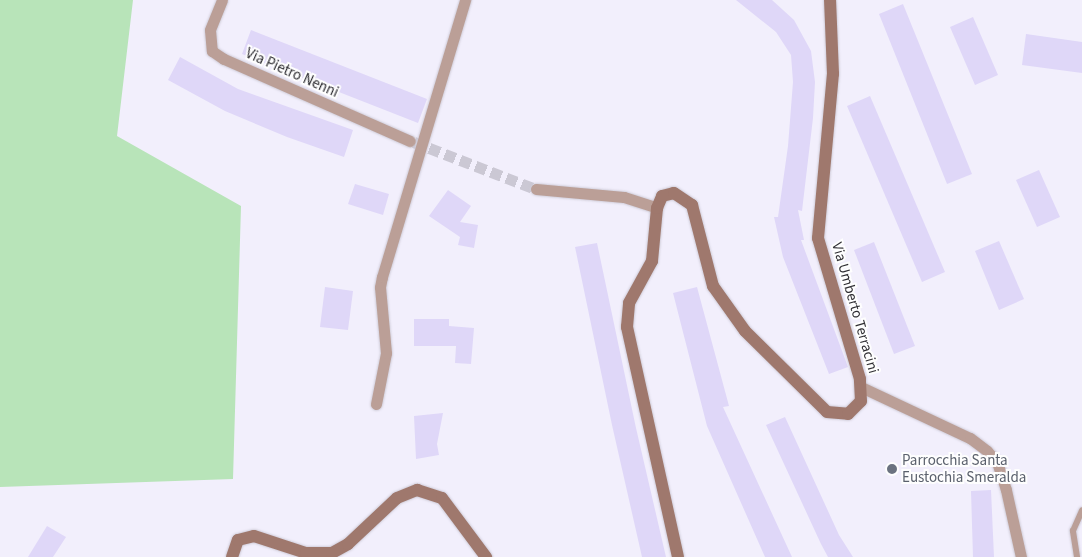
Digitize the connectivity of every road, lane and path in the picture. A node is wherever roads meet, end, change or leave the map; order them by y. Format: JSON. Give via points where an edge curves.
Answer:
{"nodes":[{"id":1,"x":222,"y":0,"type":"edge"},
{"id":2,"x":464,"y":0,"type":"edge"},
{"id":3,"x":830,"y":0,"type":"edge"},
{"id":4,"x":410,"y":141,"type":"tunnel mouth"},
{"id":5,"x":536,"y":189,"type":"tunnel mouth"},
{"id":6,"x":657,"y":208,"type":"junction"},
{"id":7,"x":861,"y":387,"type":"junction"},
{"id":8,"x":376,"y":404,"type":"dead end"},
{"id":9,"x":1082,"y":510,"type":"edge"},
{"id":10,"x":232,"y":557,"type":"edge"},
{"id":11,"x":486,"y":557,"type":"edge"},
{"id":12,"x":678,"y":557,"type":"edge"},
{"id":13,"x":1021,"y":557,"type":"edge"},
{"id":14,"x":1077,"y":557,"type":"edge"}],
"edges":[{"from":1,"to":4,"type":"street","name":"Via Pietro Nenni","via":[[210,30],[212,51]]},
{"from":2,"to":8,"type":"street","via":[[380,286],[386,353]]},
{"from":3,"to":7,"type":"street","name":"Via Umberto Terracini","via":[[833,74],[818,238]]},
{"from":5,"to":6,"type":"street","via":[[624,197]]},
{"from":6,"to":7,"type":"street","name":"Via Umberto Terracini","via":[[662,196],[670,192],[689,202],[709,276],[725,307],[822,408],[838,415],[852,412],[861,401]]},
{"from":6,"to":12,"type":"street","via":[[651,267],[629,303],[626,327]]},
{"from":7,"to":13,"type":"street","via":[[970,438],[987,451],[997,462],[1006,490]]},
{"from":9,"to":14,"type":"lane","via":[[1073,532]]},
{"from":10,"to":11,"type":"street","via":[[238,540],[254,536],[313,554],[337,551],[397,498],[418,490],[442,498]]}]}
